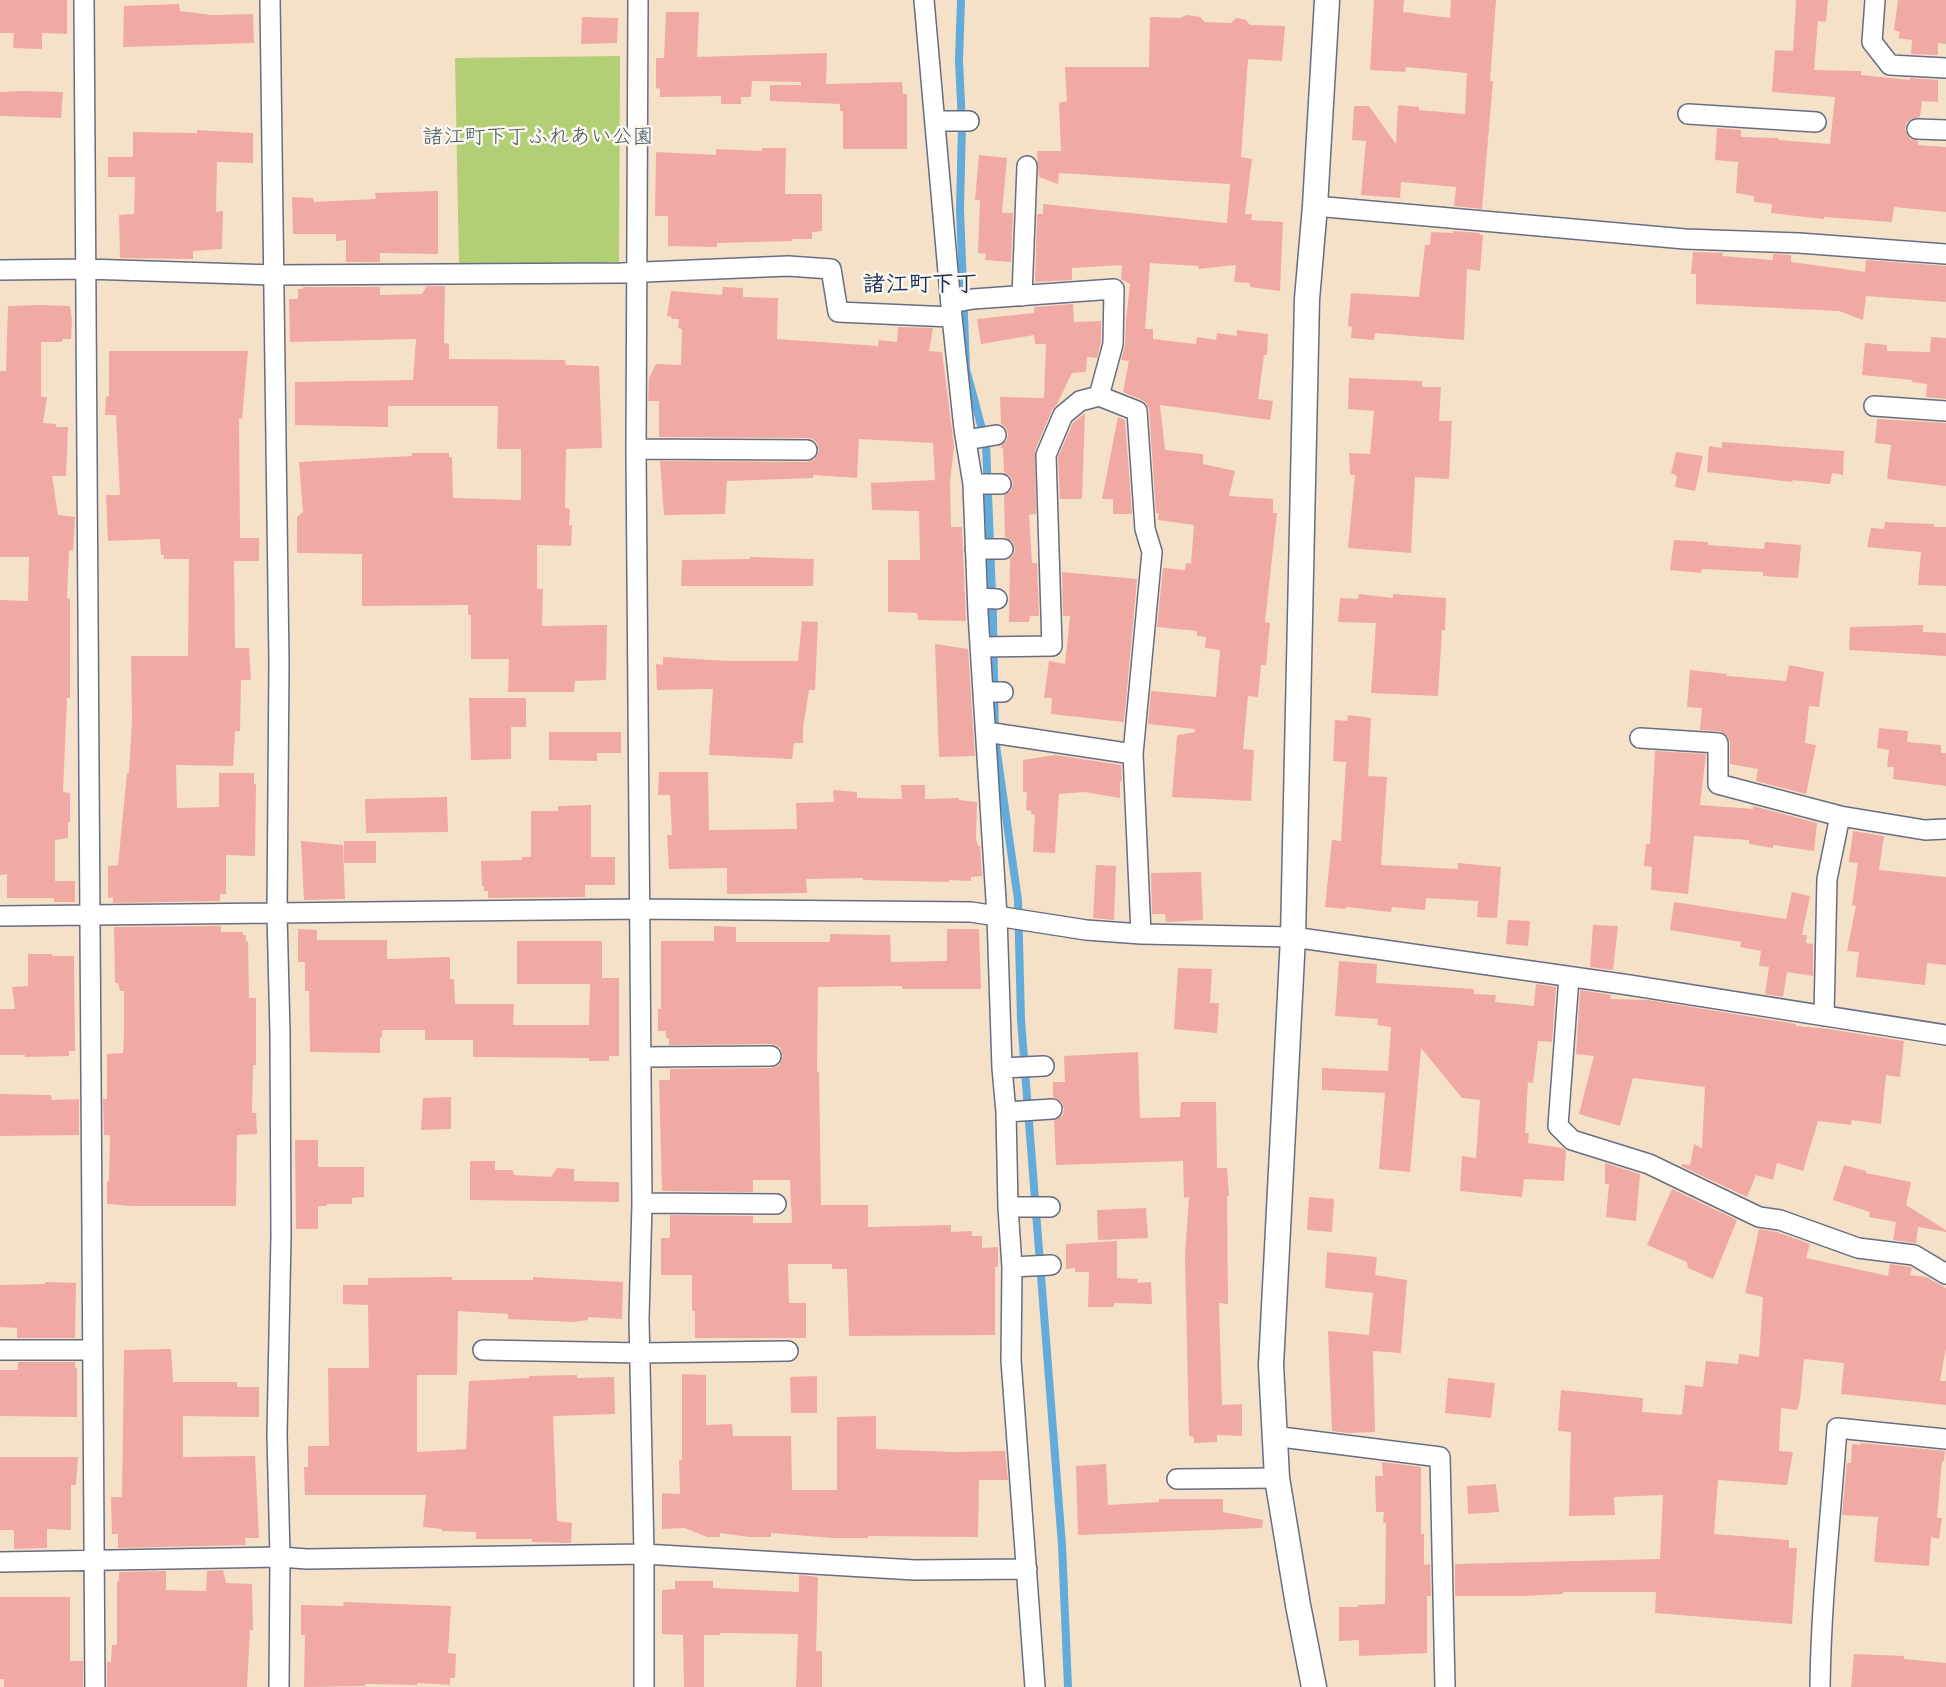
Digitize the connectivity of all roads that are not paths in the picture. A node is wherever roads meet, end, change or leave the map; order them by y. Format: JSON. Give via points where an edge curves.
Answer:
{"nodes":[{"id":1,"x":84,"y":0,"type":"edge"},
{"id":2,"x":270,"y":0,"type":"edge"},
{"id":3,"x":638,"y":0,"type":"edge"},
{"id":4,"x":924,"y":0,"type":"edge"},
{"id":5,"x":1326,"y":0,"type":"edge"},
{"id":6,"x":1875,"y":0,"type":"edge"},
{"id":7,"x":1946,"y":68,"type":"edge"},
{"id":8,"x":1688,"y":114,"type":"dead end"},
{"id":9,"x":936,"y":121,"type":"junction"},
{"id":10,"x":969,"y":121,"type":"dead end"},
{"id":11,"x":1816,"y":122,"type":"dead end"},
{"id":12,"x":1917,"y":129,"type":"dead end"},
{"id":13,"x":1946,"y":130,"type":"edge"},
{"id":14,"x":1027,"y":166,"type":"dead end"},
{"id":15,"x":1315,"y":206,"type":"junction"},
{"id":16,"x":1946,"y":254,"type":"edge"},
{"id":17,"x":86,"y":269,"type":"junction"},
{"id":18,"x":0,"y":270,"type":"edge"},
{"id":19,"x":635,"y":272,"type":"junction"},
{"id":20,"x":273,"y":275,"type":"junction"},
{"id":21,"x":1022,"y":296,"type":"junction"},
{"id":22,"x":952,"y":310,"type":"junction"},
{"id":23,"x":1098,"y":396,"type":"junction"},
{"id":24,"x":1874,"y":406,"type":"dead end"},
{"id":25,"x":1946,"y":411,"type":"edge"},
{"id":26,"x":996,"y":435,"type":"dead end"},
{"id":27,"x":966,"y":440,"type":"junction"},
{"id":28,"x":636,"y":449,"type":"junction"},
{"id":29,"x":807,"y":450,"type":"dead end"},
{"id":30,"x":973,"y":484,"type":"junction"},
{"id":31,"x":1001,"y":484,"type":"dead end"},
{"id":32,"x":975,"y":549,"type":"junction"},
{"id":33,"x":1003,"y":549,"type":"dead end"},
{"id":34,"x":981,"y":647,"type":"junction"},
{"id":35,"x":995,"y":733,"type":"junction"},
{"id":36,"x":1640,"y":738,"type":"dead end"},
{"id":37,"x":1133,"y":754,"type":"junction"},
{"id":38,"x":1840,"y":816,"type":"junction"},
{"id":39,"x":1946,"y":829,"type":"edge"},
{"id":40,"x":639,"y":909,"type":"junction"},
{"id":41,"x":277,"y":913,"type":"junction"},
{"id":42,"x":0,"y":916,"type":"edge"},
{"id":43,"x":89,"y":916,"type":"junction"},
{"id":44,"x":1001,"y":917,"type":"junction"},
{"id":45,"x":1141,"y":934,"type":"junction"},
{"id":46,"x":1293,"y":937,"type":"junction"},
{"id":47,"x":1569,"y":977,"type":"junction"},
{"id":48,"x":1824,"y":1016,"type":"junction"},
{"id":49,"x":1946,"y":1035,"type":"edge"},
{"id":50,"x":771,"y":1056,"type":"dead end"},
{"id":51,"x":641,"y":1057,"type":"junction"},
{"id":52,"x":1044,"y":1066,"type":"dead end"},
{"id":53,"x":1007,"y":1067,"type":"junction"},
{"id":54,"x":1052,"y":1109,"type":"dead end"},
{"id":55,"x":1011,"y":1111,"type":"junction"},
{"id":56,"x":642,"y":1203,"type":"junction"},
{"id":57,"x":776,"y":1204,"type":"dead end"},
{"id":58,"x":1015,"y":1207,"type":"junction"},
{"id":59,"x":1050,"y":1207,"type":"dead end"},
{"id":60,"x":1051,"y":1265,"type":"dead end"},
{"id":61,"x":1016,"y":1267,"type":"junction"},
{"id":62,"x":1946,"y":1274,"type":"edge"},
{"id":63,"x":0,"y":1350,"type":"edge"},
{"id":64,"x":92,"y":1350,"type":"junction"},
{"id":65,"x":483,"y":1350,"type":"dead end"},
{"id":66,"x":788,"y":1351,"type":"dead end"},
{"id":67,"x":641,"y":1353,"type":"junction"},
{"id":68,"x":1273,"y":1436,"type":"junction"},
{"id":69,"x":1946,"y":1439,"type":"edge"},
{"id":70,"x":1277,"y":1478,"type":"junction"},
{"id":71,"x":1177,"y":1479,"type":"dead end"},
{"id":72,"x":644,"y":1554,"type":"junction"},
{"id":73,"x":280,"y":1557,"type":"junction"},
{"id":74,"x":95,"y":1560,"type":"junction"},
{"id":75,"x":0,"y":1562,"type":"edge"},
{"id":76,"x":1027,"y":1569,"type":"junction"},
{"id":77,"x":94,"y":1687,"type":"edge"},
{"id":78,"x":279,"y":1687,"type":"edge"},
{"id":79,"x":644,"y":1687,"type":"edge"},
{"id":80,"x":1035,"y":1687,"type":"edge"},
{"id":81,"x":1314,"y":1687,"type":"edge"},
{"id":82,"x":1445,"y":1687,"type":"edge"},
{"id":83,"x":1820,"y":1687,"type":"edge"}],
"edges":[{"from":1,"to":17,"type":"street"},
{"from":2,"to":20,"type":"street"},
{"from":3,"to":19,"type":"street"},
{"from":4,"to":9,"type":"street"},
{"from":5,"to":15,"type":"street"},
{"from":6,"to":7,"type":"street","via":[[1872,43],[1889,65]]},
{"from":8,"to":11,"type":"street"},
{"from":9,"to":10,"type":"street"},
{"from":9,"to":22,"type":"street"},
{"from":12,"to":13,"type":"street"},
{"from":14,"to":21,"type":"street"},
{"from":15,"to":16,"type":"street","via":[[1685,239]]},
{"from":15,"to":46,"type":"street","via":[[1307,299]]},
{"from":17,"to":18,"type":"street"},
{"from":17,"to":20,"type":"street"},
{"from":17,"to":43,"type":"street"},
{"from":19,"to":20,"type":"street"},
{"from":19,"to":22,"type":"street","via":[[788,266],[831,269],[838,312]]},
{"from":19,"to":28,"type":"street"},
{"from":20,"to":41,"type":"street","via":[[279,662]]},
{"from":21,"to":22,"type":"street","via":[[973,299]]},
{"from":21,"to":23,"type":"street","via":[[1114,289],[1113,344]]},
{"from":22,"to":27,"type":"street"},
{"from":23,"to":34,"type":"street","via":[[1080,401],[1063,415],[1046,455],[1052,646]]},
{"from":23,"to":37,"type":"street","via":[[1137,411],[1145,529],[1152,552]]},
{"from":24,"to":25,"type":"street"},
{"from":26,"to":27,"type":"street"},
{"from":27,"to":30,"type":"street"},
{"from":28,"to":29,"type":"street"},
{"from":28,"to":40,"type":"street"},
{"from":30,"to":31,"type":"street"},
{"from":30,"to":32,"type":"street"},
{"from":32,"to":33,"type":"street"},
{"from":32,"to":34,"type":"street","via":[[987,598]]},
{"from":34,"to":35,"type":"street","via":[[993,692]]},
{"from":35,"to":37,"type":"street"},
{"from":35,"to":44,"type":"street"},
{"from":36,"to":38,"type":"street","via":[[1718,743],[1718,784]]},
{"from":37,"to":45,"type":"street"},
{"from":38,"to":39,"type":"street","via":[[1925,830]]},
{"from":38,"to":48,"type":"street","via":[[1827,878]]},
{"from":40,"to":41,"type":"street"},
{"from":40,"to":44,"type":"street","via":[[971,912]]},
{"from":40,"to":51,"type":"street"},
{"from":41,"to":43,"type":"street"},
{"from":41,"to":73,"type":"street"},
{"from":42,"to":43,"type":"street"},
{"from":43,"to":64,"type":"street"},
{"from":44,"to":45,"type":"street"},
{"from":44,"to":53,"type":"street"},
{"from":45,"to":46,"type":"street"},
{"from":46,"to":47,"type":"street"},
{"from":46,"to":68,"type":"street","via":[[1271,1365]]},
{"from":47,"to":48,"type":"street"},
{"from":47,"to":62,"type":"street","via":[[1558,1126],[1572,1140],[1649,1164],[1759,1216],[1858,1248],[1914,1255]]},
{"from":48,"to":49,"type":"street"},
{"from":50,"to":51,"type":"street"},
{"from":51,"to":56,"type":"street"},
{"from":52,"to":53,"type":"street"},
{"from":53,"to":55,"type":"street"},
{"from":54,"to":55,"type":"street"},
{"from":55,"to":58,"type":"street"},
{"from":56,"to":57,"type":"street"},
{"from":56,"to":67,"type":"street"},
{"from":58,"to":59,"type":"street"},
{"from":58,"to":61,"type":"street"},
{"from":60,"to":61,"type":"street"},
{"from":61,"to":76,"type":"street","via":[[1011,1360]]},
{"from":63,"to":64,"type":"street"},
{"from":64,"to":74,"type":"street"},
{"from":65,"to":67,"type":"street"},
{"from":66,"to":67,"type":"street"},
{"from":67,"to":72,"type":"street"},
{"from":68,"to":70,"type":"street"},
{"from":68,"to":82,"type":"street","via":[[1440,1457]]},
{"from":69,"to":83,"type":"street","via":[[1837,1428]]},
{"from":70,"to":71,"type":"street"},
{"from":70,"to":81,"type":"street"},
{"from":72,"to":73,"type":"street"},
{"from":72,"to":76,"type":"street","via":[[915,1570]]},
{"from":72,"to":79,"type":"street"},
{"from":73,"to":74,"type":"street"},
{"from":73,"to":78,"type":"street"},
{"from":74,"to":75,"type":"street"},
{"from":74,"to":77,"type":"street"},
{"from":76,"to":80,"type":"street"}]}
